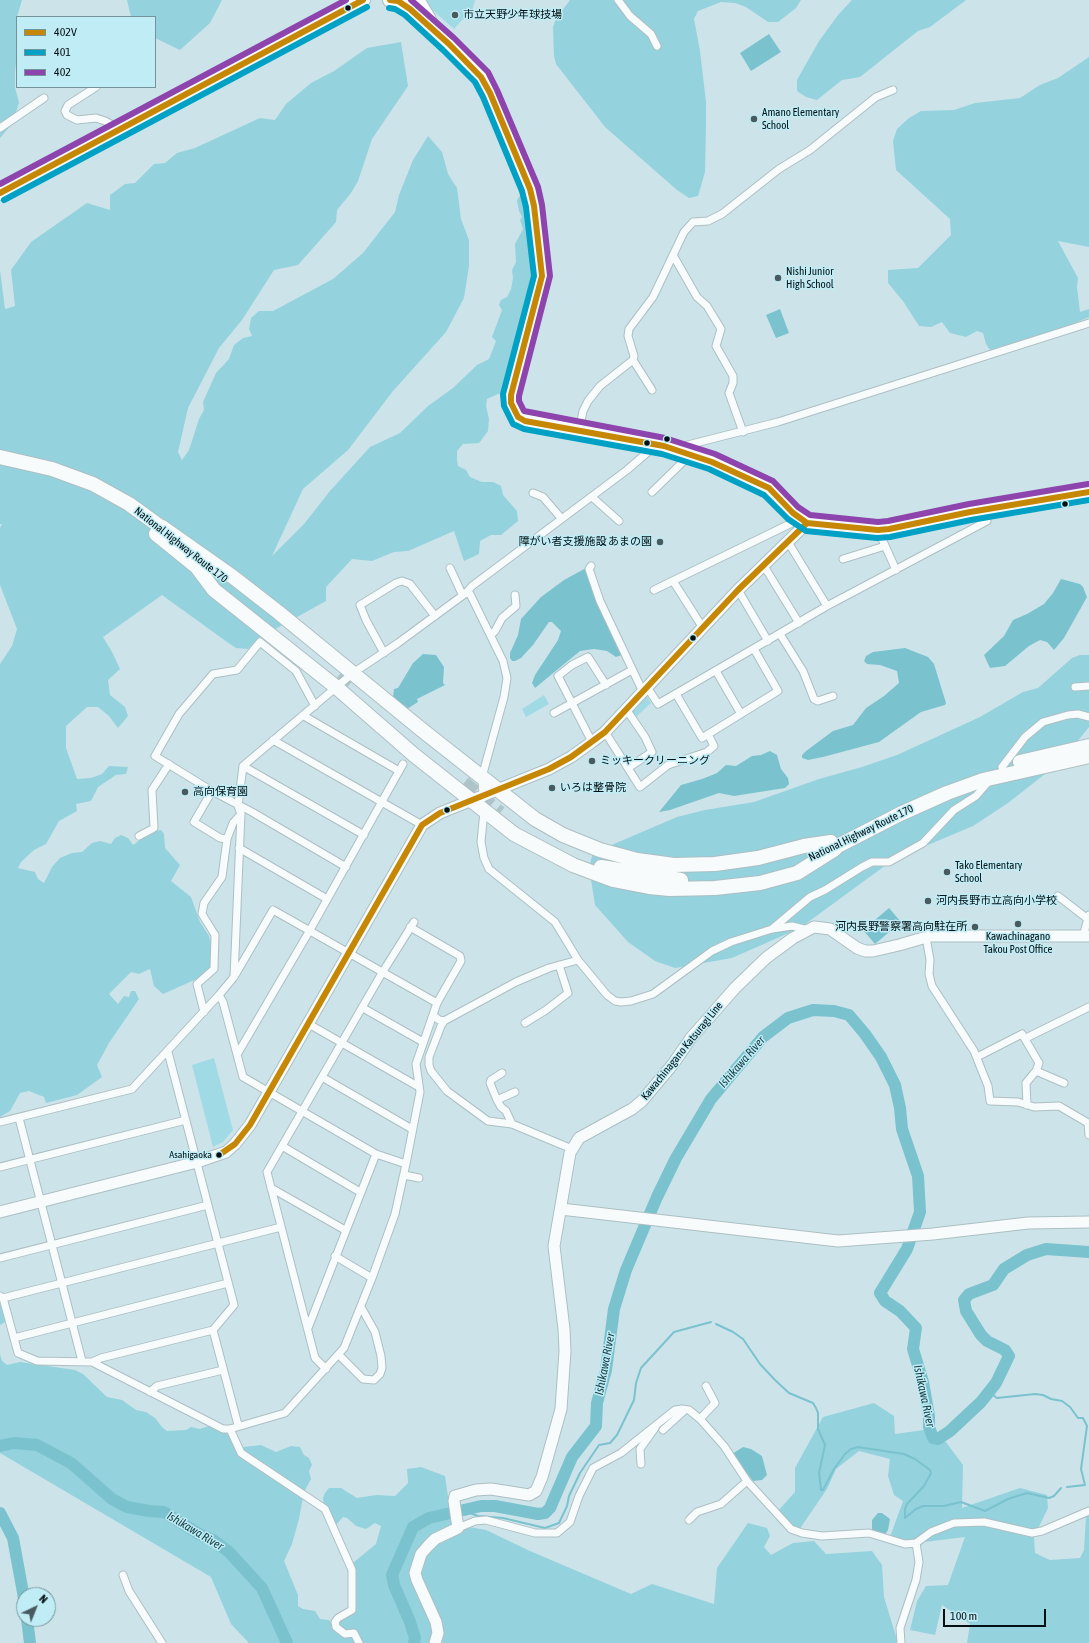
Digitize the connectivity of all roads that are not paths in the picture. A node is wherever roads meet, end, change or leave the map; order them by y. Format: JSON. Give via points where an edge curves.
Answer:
{"nodes":[{"id":1,"x":363,"y":0,"type":"edge"},
{"id":2,"x":390,"y":0,"type":"edge"},
{"id":3,"x":419,"y":0,"type":"edge"},
{"id":4,"x":618,"y":0,"type":"edge"},
{"id":5,"x":431,"y":28,"type":"junction"},
{"id":6,"x":657,"y":46,"type":"dead end"},
{"id":7,"x":94,"y":88,"type":"edge"},
{"id":8,"x":893,"y":90,"type":"dead end"},
{"id":9,"x":44,"y":98,"type":"dead end"},
{"id":10,"x":0,"y":128,"type":"edge"},
{"id":11,"x":121,"y":130,"type":"junction"},
{"id":12,"x":0,"y":193,"type":"edge"},
{"id":13,"x":673,"y":255,"type":"junction"},
{"id":14,"x":1089,"y":323,"type":"edge"},
{"id":15,"x":633,"y":360,"type":"junction"},
{"id":16,"x":652,"y":390,"type":"dead end"},
{"id":17,"x":579,"y":431,"type":"junction"},
{"id":18,"x":743,"y":432,"type":"junction"},
{"id":19,"x":656,"y":445,"type":"junction"},
{"id":20,"x":674,"y":449,"type":"junction"},
{"id":21,"x":690,"y":455,"type":"junction"},
{"id":22,"x":0,"y":457,"type":"edge"},
{"id":23,"x":0,"y":466,"type":"edge"},
{"id":24,"x":533,"y":492,"type":"dead end"},
{"id":25,"x":652,"y":492,"type":"dead end"},
{"id":26,"x":1089,"y":492,"type":"edge"},
{"id":27,"x":592,"y":497,"type":"junction"},
{"id":28,"x":983,"y":510,"type":"junction"},
{"id":29,"x":561,"y":518,"type":"junction"},
{"id":30,"x":619,"y":521,"type":"dead end"},
{"id":31,"x":803,"y":521,"type":"junction"},
{"id":32,"x":878,"y":530,"type":"junction"},
{"id":33,"x":788,"y":542,"type":"junction"},
{"id":34,"x":885,"y":546,"type":"junction"},
{"id":35,"x":843,"y":558,"type":"dead end"},
{"id":36,"x":591,"y":566,"type":"dead end"},
{"id":37,"x":764,"y":566,"type":"junction"},
{"id":38,"x":450,"y":568,"type":"dead end"},
{"id":39,"x":896,"y":570,"type":"junction"},
{"id":40,"x":673,"y":581,"type":"junction"},
{"id":41,"x":654,"y":590,"type":"dead end"},
{"id":42,"x":738,"y":590,"type":"junction"},
{"id":43,"x":464,"y":594,"type":"junction"},
{"id":44,"x":514,"y":595,"type":"dead end"},
{"id":45,"x":827,"y":606,"type":"junction"},
{"id":46,"x":435,"y":616,"type":"junction"},
{"id":47,"x":799,"y":623,"type":"junction"},
{"id":48,"x":703,"y":628,"type":"junction"},
{"id":49,"x":780,"y":634,"type":"junction"},
{"id":50,"x":491,"y":635,"type":"junction"},
{"id":51,"x":768,"y":641,"type":"junction"},
{"id":52,"x":754,"y":649,"type":"junction"},
{"id":53,"x":384,"y":653,"type":"junction"},
{"id":54,"x":632,"y":670,"type":"junction"},
{"id":55,"x":716,"y":671,"type":"junction"},
{"id":56,"x":345,"y":682,"type":"junction"},
{"id":57,"x":606,"y":685,"type":"junction"},
{"id":58,"x":1089,"y":686,"type":"edge"},
{"id":59,"x":1075,"y":687,"type":"dead end"},
{"id":60,"x":645,"y":690,"type":"junction"},
{"id":61,"x":676,"y":694,"type":"junction"},
{"id":62,"x":833,"y":696,"type":"dead end"},
{"id":63,"x":572,"y":704,"type":"junction"},
{"id":64,"x":315,"y":706,"type":"junction"},
{"id":65,"x":626,"y":709,"type":"junction"},
{"id":66,"x":554,"y":712,"type":"dead end"},
{"id":67,"x":741,"y":714,"type":"junction"},
{"id":68,"x":304,"y":716,"type":"junction"},
{"id":69,"x":1089,"y":717,"type":"edge"},
{"id":70,"x":605,"y":732,"type":"junction"},
{"id":71,"x":708,"y":734,"type":"junction"},
{"id":72,"x":273,"y":740,"type":"junction"},
{"id":73,"x":592,"y":742,"type":"junction"},
{"id":74,"x":1089,"y":746,"type":"edge"},
{"id":75,"x":1089,"y":756,"type":"edge"},
{"id":76,"x":169,"y":764,"type":"junction"},
{"id":77,"x":403,"y":764,"type":"dead end"},
{"id":78,"x":244,"y":766,"type":"junction"},
{"id":79,"x":1002,"y":766,"type":"junction"},
{"id":80,"x":628,"y":768,"type":"junction"},
{"id":81,"x":399,"y":771,"type":"junction"},
{"id":82,"x":991,"y":778,"type":"junction"},
{"id":83,"x":472,"y":780,"type":"junction"},
{"id":84,"x":497,"y":790,"type":"junction"},
{"id":85,"x":212,"y":791,"type":"junction"},
{"id":86,"x":478,"y":797,"type":"junction"},
{"id":87,"x":382,"y":803,"type":"junction"},
{"id":88,"x":238,"y":806,"type":"junction"},
{"id":89,"x":503,"y":809,"type":"tunnel mouth"},
{"id":90,"x":484,"y":810,"type":"junction"},
{"id":91,"x":241,"y":814,"type":"junction"},
{"id":92,"x":422,"y":825,"type":"junction"},
{"id":93,"x":364,"y":835,"type":"junction"},
{"id":94,"x":139,"y":836,"type":"dead end"},
{"id":95,"x":228,"y":839,"type":"junction"},
{"id":96,"x":833,"y":845,"type":"junction"},
{"id":97,"x":239,"y":848,"type":"junction"},
{"id":98,"x":346,"y":867,"type":"junction"},
{"id":99,"x":1058,"y":896,"type":"dead end"},
{"id":100,"x":327,"y":899,"type":"junction"},
{"id":101,"x":1089,"y":918,"type":"edge"},
{"id":102,"x":772,"y":929,"type":"junction"},
{"id":103,"x":310,"y":930,"type":"junction"},
{"id":104,"x":808,"y":930,"type":"junction"},
{"id":105,"x":1086,"y":936,"type":"edge"},
{"id":106,"x":926,"y":937,"type":"junction"},
{"id":107,"x":348,"y":951,"type":"junction"},
{"id":108,"x":578,"y":960,"type":"junction"},
{"id":109,"x":559,"y":965,"type":"junction"},
{"id":110,"x":382,"y":973,"type":"junction"},
{"id":111,"x":234,"y":978,"type":"junction"},
{"id":112,"x":219,"y":995,"type":"junction"},
{"id":113,"x":436,"y":1003,"type":"junction"},
{"id":114,"x":1089,"y":1007,"type":"edge"},
{"id":115,"x":363,"y":1008,"type":"junction"},
{"id":116,"x":204,"y":1012,"type":"junction"},
{"id":117,"x":433,"y":1015,"type":"junction"},
{"id":118,"x":444,"y":1021,"type":"junction"},
{"id":119,"x":307,"y":1023,"type":"junction"},
{"id":120,"x":525,"y":1023,"type":"dead end"},
{"id":121,"x":1026,"y":1038,"type":"junction"},
{"id":122,"x":423,"y":1042,"type":"junction"},
{"id":123,"x":342,"y":1043,"type":"junction"},
{"id":124,"x":168,"y":1052,"type":"junction"},
{"id":125,"x":238,"y":1053,"type":"junction"},
{"id":126,"x":977,"y":1057,"type":"junction"},
{"id":127,"x":1036,"y":1071,"type":"junction"},
{"id":128,"x":502,"y":1074,"type":"dead end"},
{"id":129,"x":322,"y":1077,"type":"junction"},
{"id":130,"x":1064,"y":1083,"type":"dead end"},
{"id":131,"x":419,"y":1087,"type":"junction"},
{"id":132,"x":268,"y":1091,"type":"junction"},
{"id":133,"x":515,"y":1092,"type":"dead end"},
{"id":134,"x":497,"y":1100,"type":"junction"},
{"id":135,"x":1027,"y":1105,"type":"junction"},
{"id":136,"x":302,"y":1111,"type":"junction"},
{"id":137,"x":19,"y":1118,"type":"junction"},
{"id":138,"x":186,"y":1120,"type":"junction"},
{"id":139,"x":0,"y":1122,"type":"edge"},
{"id":140,"x":512,"y":1124,"type":"junction"},
{"id":141,"x":412,"y":1129,"type":"junction"},
{"id":142,"x":1089,"y":1135,"type":"edge"},
{"id":143,"x":282,"y":1146,"type":"junction"},
{"id":144,"x":572,"y":1149,"type":"junction"},
{"id":145,"x":376,"y":1154,"type":"junction"},
{"id":146,"x":30,"y":1160,"type":"junction"},
{"id":147,"x":197,"y":1162,"type":"junction"},
{"id":148,"x":406,"y":1164,"type":"junction"},
{"id":149,"x":0,"y":1167,"type":"edge"},
{"id":150,"x":404,"y":1175,"type":"junction"},
{"id":151,"x":419,"y":1178,"type":"dead end"},
{"id":152,"x":271,"y":1188,"type":"junction"},
{"id":153,"x":360,"y":1192,"type":"junction"},
{"id":154,"x":41,"y":1201,"type":"junction"},
{"id":155,"x":208,"y":1204,"type":"junction"},
{"id":156,"x":561,"y":1209,"type":"junction"},
{"id":157,"x":0,"y":1212,"type":"edge"},
{"id":158,"x":1089,"y":1222,"type":"edge"},
{"id":159,"x":281,"y":1227,"type":"junction"},
{"id":160,"x":345,"y":1230,"type":"junction"},
{"id":161,"x":218,"y":1243,"type":"junction"},
{"id":162,"x":52,"y":1244,"type":"junction"},
{"id":163,"x":335,"y":1256,"type":"junction"},
{"id":164,"x":0,"y":1258,"type":"edge"},
{"id":165,"x":372,"y":1278,"type":"junction"},
{"id":166,"x":62,"y":1283,"type":"junction"},
{"id":167,"x":228,"y":1283,"type":"junction"},
{"id":168,"x":1,"y":1297,"type":"edge"},
{"id":169,"x":361,"y":1307,"type":"junction"},
{"id":170,"x":72,"y":1323,"type":"junction"},
{"id":171,"x":308,"y":1328,"type":"junction"},
{"id":172,"x":213,"y":1330,"type":"junction"},
{"id":173,"x":14,"y":1338,"type":"junction"},
{"id":174,"x":339,"y":1356,"type":"junction"},
{"id":175,"x":82,"y":1361,"type":"junction"},
{"id":176,"x":92,"y":1362,"type":"junction"},
{"id":177,"x":326,"y":1369,"type":"junction"},
{"id":178,"x":223,"y":1370,"type":"junction"},
{"id":179,"x":706,"y":1386,"type":"dead end"},
{"id":180,"x":150,"y":1392,"type":"junction"},
{"id":181,"x":685,"y":1410,"type":"junction"},
{"id":182,"x":700,"y":1419,"type":"junction"},
{"id":183,"x":657,"y":1424,"type":"junction"},
{"id":184,"x":238,"y":1425,"type":"junction"},
{"id":185,"x":230,"y":1429,"type":"junction"},
{"id":186,"x":663,"y":1430,"type":"dead end"},
{"id":187,"x":641,"y":1464,"type":"dead end"},
{"id":188,"x":747,"y":1481,"type":"junction"},
{"id":189,"x":1089,"y":1511,"type":"edge"},
{"id":190,"x":689,"y":1520,"type":"dead end"},
{"id":191,"x":458,"y":1526,"type":"junction"},
{"id":192,"x":916,"y":1543,"type":"junction"},
{"id":193,"x":123,"y":1576,"type":"dead end"},
{"id":194,"x":358,"y":1640,"type":"edge"},
{"id":195,"x":162,"y":1643,"type":"edge"},
{"id":196,"x":435,"y":1643,"type":"edge"},
{"id":197,"x":901,"y":1643,"type":"edge"}],
"edges":[{"from":1,"to":11,"type":"highway"},
{"from":2,"to":5,"type":"highway","via":[[410,9]]},
{"from":3,"to":5,"type":"street","via":[[430,18]]},
{"from":4,"to":6,"type":"street","via":[[630,16],[651,34]]},
{"from":5,"to":17,"type":"highway","via":[[481,77],[524,173],[534,206],[542,276],[511,395],[513,411],[525,421]]},
{"from":7,"to":11,"type":"street","via":[[68,105],[65,111],[67,115],[77,120],[96,118]]},
{"from":8,"to":13,"type":"street","via":[[876,97],[810,150],[778,169],[722,214],[708,221],[693,222],[684,232]]},
{"from":9,"to":10,"type":"street"},
{"from":11,"to":12,"type":"highway"},
{"from":13,"to":15,"type":"street","via":[[653,296],[629,329]]},
{"from":13,"to":18,"type":"street","via":[[721,329],[716,346],[733,376],[734,383],[729,393]]},
{"from":14,"to":18,"type":"street"},
{"from":15,"to":16,"type":"street"},
{"from":15,"to":17,"type":"street","via":[[600,386],[588,401]]},
{"from":17,"to":19,"type":"highway"},
{"from":18,"to":20,"type":"street","via":[[694,442]]},
{"from":19,"to":20,"type":"highway"},
{"from":19,"to":27,"type":"street"},
{"from":20,"to":21,"type":"highway"},
{"from":21,"to":25,"type":"street"},
{"from":21,"to":31,"type":"highway","via":[[769,488]]},
{"from":22,"to":56,"type":"highway","name":"National Highway Route 170","via":[[52,468],[93,484],[129,504],[233,577]]},
{"from":23,"to":56,"type":"highway","name":"National Highway Route 170","via":[[50,477],[91,491],[126,511],[196,566],[214,590]]},
{"from":24,"to":29,"type":"street","via":[[543,497]]},
{"from":26,"to":28,"type":"highway"},
{"from":27,"to":29,"type":"street"},
{"from":27,"to":30,"type":"street"},
{"from":28,"to":32,"type":"highway"},
{"from":28,"to":39,"type":"street","via":[[986,521]]},
{"from":29,"to":43,"type":"street"},
{"from":31,"to":32,"type":"highway"},
{"from":31,"to":33,"type":"street"},
{"from":31,"to":40,"type":"street"},
{"from":32,"to":34,"type":"street"},
{"from":33,"to":37,"type":"street"},
{"from":33,"to":45,"type":"street"},
{"from":34,"to":35,"type":"street"},
{"from":34,"to":39,"type":"street"},
{"from":36,"to":54,"type":"street","via":[[589,569],[600,601]]},
{"from":37,"to":42,"type":"street"},
{"from":37,"to":47,"type":"street"},
{"from":38,"to":43,"type":"street"},
{"from":39,"to":45,"type":"street"},
{"from":40,"to":41,"type":"street"},
{"from":40,"to":48,"type":"street"},
{"from":42,"to":48,"type":"street"},
{"from":42,"to":51,"type":"street"},
{"from":43,"to":46,"type":"street"},
{"from":43,"to":50,"type":"street","via":[[470,594]]},
{"from":44,"to":50,"type":"street","via":[[516,606],[502,618],[496,631]]},
{"from":45,"to":47,"type":"street"},
{"from":46,"to":53,"type":"street"},
{"from":46,"to":53,"type":"street","via":[[410,584],[402,581],[396,582],[360,605]]},
{"from":47,"to":49,"type":"street"},
{"from":48,"to":60,"type":"street"},
{"from":49,"to":51,"type":"street"},
{"from":49,"to":62,"type":"street","via":[[803,671],[814,699],[818,701]]},
{"from":50,"to":83,"type":"street","via":[[506,669],[507,687]]},
{"from":51,"to":52,"type":"street"},
{"from":52,"to":55,"type":"street"},
{"from":52,"to":67,"type":"street","via":[[778,691]]},
{"from":53,"to":56,"type":"street"},
{"from":54,"to":57,"type":"street"},
{"from":54,"to":60,"type":"street"},
{"from":55,"to":61,"type":"street"},
{"from":55,"to":67,"type":"street"},
{"from":56,"to":64,"type":"street"},
{"from":56,"to":83,"type":"highway"},
{"from":56,"to":86,"type":"highway","via":[[414,755]]},
{"from":57,"to":63,"type":"street"},
{"from":57,"to":63,"type":"street","via":[[588,657],[572,665],[558,676]]},
{"from":58,"to":59,"type":"street"},
{"from":60,"to":61,"type":"street","via":[[658,704]]},
{"from":60,"to":65,"type":"street"},
{"from":61,"to":71,"type":"street","via":[[702,738]]},
{"from":63,"to":66,"type":"street"},
{"from":63,"to":73,"type":"street"},
{"from":64,"to":68,"type":"street"},
{"from":64,"to":76,"type":"street","via":[[296,671],[260,642],[237,670],[213,674],[179,714],[155,756]]},
{"from":65,"to":70,"type":"street"},
{"from":65,"to":80,"type":"street","via":[[652,752]]},
{"from":67,"to":71,"type":"street"},
{"from":68,"to":72,"type":"street"},
{"from":68,"to":81,"type":"street"},
{"from":69,"to":79,"type":"street","via":[[1068,715],[1043,722],[1025,737]]},
{"from":70,"to":73,"type":"street"},
{"from":70,"to":80,"type":"street"},
{"from":71,"to":80,"type":"street","via":[[714,746],[707,752],[668,765],[640,787]]},
{"from":72,"to":78,"type":"street"},
{"from":72,"to":87,"type":"street"},
{"from":73,"to":84,"type":"street","via":[[549,769]]},
{"from":74,"to":79,"type":"highway","name":"National Highway Route 170"},
{"from":75,"to":82,"type":"highway","name":"National Highway Route 170"},
{"from":76,"to":85,"type":"street"},
{"from":76,"to":94,"type":"street","via":[[152,790],[154,828]]},
{"from":77,"to":81,"type":"street"},
{"from":78,"to":88,"type":"street"},
{"from":78,"to":93,"type":"street"},
{"from":79,"to":96,"type":"highway","name":"National Highway Route 170","via":[[943,786],[895,808]]},
{"from":81,"to":87,"type":"street"},
{"from":82,"to":96,"type":"highway","name":"National Highway Route 170","via":[[947,793]]},
{"from":82,"to":102,"type":"street","via":[[979,793],[954,810],[923,842],[889,862],[872,862],[862,867],[810,897]]},
{"from":83,"to":84,"type":"highway"},
{"from":83,"to":86,"type":"street"},
{"from":84,"to":86,"type":"street"},
{"from":84,"to":96,"type":"highway","via":[[535,820],[563,835],[600,850],[637,860],[674,865],[715,864],[758,858],[804,846]]},
{"from":85,"to":88,"type":"street"},
{"from":85,"to":95,"type":"street","via":[[194,822],[220,838]]},
{"from":86,"to":90,"type":"highway"},
{"from":86,"to":92,"type":"street","via":[[440,813]]},
{"from":87,"to":92,"type":"street"},
{"from":87,"to":93,"type":"street"},
{"from":88,"to":91,"type":"street"},
{"from":88,"to":98,"type":"street"},
{"from":89,"to":96,"type":"highway","name":"National Highway Route 170","via":[[543,833],[590,855],[673,872],[715,872],[757,867]]},
{"from":90,"to":96,"type":"highway","via":[[514,834],[573,866],[606,878],[649,887],[715,888],[760,883],[797,873]]},
{"from":90,"to":108,"type":"street","via":[[481,842],[489,869],[555,922]]},
{"from":91,"to":95,"type":"street","via":[[233,823]]},
{"from":91,"to":97,"type":"street"},
{"from":92,"to":107,"type":"street"},
{"from":93,"to":98,"type":"street"},
{"from":95,"to":116,"type":"street","via":[[222,877],[204,903],[202,914],[215,935],[214,969],[197,984]]},
{"from":97,"to":100,"type":"street"},
{"from":97,"to":111,"type":"street"},
{"from":98,"to":100,"type":"street"},
{"from":99,"to":101,"type":"street"},
{"from":100,"to":103,"type":"street"},
{"from":101,"to":105,"type":"street"},
{"from":102,"to":104,"type":"street","via":[[792,926]]},
{"from":102,"to":108,"type":"street","via":[[731,942],[695,963],[653,994],[631,1001],[621,1002],[607,995]]},
{"from":103,"to":107,"type":"street"},
{"from":103,"to":111,"type":"street","via":[[273,910]]},
{"from":103,"to":125,"type":"street"},
{"from":104,"to":106,"type":"street","name":"Kawachinagano Katsuragi Line","via":[[821,926],[830,929],[865,951]]},
{"from":104,"to":144,"type":"street","name":"Kawachinagano Katsuragi Line","via":[[766,958],[735,988],[691,1038],[642,1101],[584,1135]]},
{"from":105,"to":106,"type":"street","name":"Kawachinagano Katsuragi Line","via":[[954,934]]},
{"from":106,"to":126,"type":"street","via":[[932,986]]},
{"from":107,"to":110,"type":"street"},
{"from":107,"to":119,"type":"street"},
{"from":108,"to":109,"type":"street"},
{"from":109,"to":118,"type":"street","via":[[516,982]]},
{"from":109,"to":120,"type":"street","via":[[568,993]]},
{"from":110,"to":113,"type":"street"},
{"from":110,"to":113,"type":"street","via":[[412,925],[460,956],[462,961]]},
{"from":110,"to":115,"type":"street"},
{"from":111,"to":112,"type":"street"},
{"from":112,"to":116,"type":"street"},
{"from":112,"to":125,"type":"street"},
{"from":113,"to":117,"type":"street"},
{"from":114,"to":121,"type":"street"},
{"from":115,"to":122,"type":"street"},
{"from":115,"to":123,"type":"street"},
{"from":116,"to":124,"type":"street"},
{"from":117,"to":118,"type":"street"},
{"from":117,"to":122,"type":"street"},
{"from":118,"to":140,"type":"street","via":[[429,1056],[431,1071],[446,1091],[481,1117],[488,1121]]},
{"from":119,"to":123,"type":"street"},
{"from":119,"to":132,"type":"street"},
{"from":121,"to":126,"type":"street","via":[[1022,1034]]},
{"from":121,"to":127,"type":"street","via":[[1038,1063]]},
{"from":122,"to":131,"type":"street","via":[[416,1064]]},
{"from":123,"to":129,"type":"street"},
{"from":123,"to":131,"type":"street"},
{"from":124,"to":137,"type":"street","via":[[132,1089]]},
{"from":124,"to":138,"type":"street"},
{"from":125,"to":132,"type":"street","via":[[243,1077]]},
{"from":126,"to":135,"type":"street","via":[[988,1086],[990,1101],[1018,1102]]},
{"from":127,"to":130,"type":"street"},
{"from":127,"to":135,"type":"street","via":[[1026,1083]]},
{"from":128,"to":134,"type":"street","via":[[490,1083]]},
{"from":129,"to":136,"type":"street"},
{"from":129,"to":141,"type":"street"},
{"from":131,"to":141,"type":"street"},
{"from":132,"to":136,"type":"street"},
{"from":132,"to":147,"type":"street","via":[[250,1125],[235,1144],[219,1155]]},
{"from":133,"to":134,"type":"street"},
{"from":134,"to":140,"type":"street"},
{"from":135,"to":142,"type":"street","via":[[1059,1106],[1088,1123]]},
{"from":136,"to":143,"type":"street"},
{"from":136,"to":145,"type":"street"},
{"from":137,"to":139,"type":"street"},
{"from":137,"to":146,"type":"street"},
{"from":138,"to":146,"type":"street"},
{"from":138,"to":147,"type":"street"},
{"from":140,"to":144,"type":"street"},
{"from":141,"to":148,"type":"street"},
{"from":143,"to":152,"type":"street","via":[[267,1172]]},
{"from":143,"to":153,"type":"street"},
{"from":144,"to":156,"type":"street"},
{"from":145,"to":148,"type":"street"},
{"from":145,"to":153,"type":"street"},
{"from":146,"to":149,"type":"street"},
{"from":146,"to":154,"type":"street"},
{"from":147,"to":154,"type":"street"},
{"from":147,"to":155,"type":"street"},
{"from":148,"to":150,"type":"street"},
{"from":150,"to":151,"type":"street"},
{"from":150,"to":165,"type":"street","via":[[395,1214]]},
{"from":152,"to":159,"type":"street"},
{"from":152,"to":160,"type":"street"},
{"from":153,"to":160,"type":"street"},
{"from":154,"to":157,"type":"street"},
{"from":154,"to":162,"type":"street"},
{"from":155,"to":161,"type":"street"},
{"from":155,"to":162,"type":"street"},
{"from":156,"to":158,"type":"street","via":[[838,1241],[1028,1223]]},
{"from":156,"to":191,"type":"street","via":[[554,1246],[565,1350],[561,1409],[542,1477],[536,1491],[529,1495],[491,1489],[455,1496]]},
{"from":159,"to":161,"type":"street"},
{"from":159,"to":171,"type":"street"},
{"from":160,"to":163,"type":"street"},
{"from":161,"to":166,"type":"street"},
{"from":161,"to":167,"type":"street"},
{"from":162,"to":164,"type":"street"},
{"from":162,"to":166,"type":"street"},
{"from":163,"to":165,"type":"street"},
{"from":163,"to":171,"type":"street"},
{"from":165,"to":169,"type":"street"},
{"from":166,"to":168,"type":"street"},
{"from":166,"to":170,"type":"street"},
{"from":167,"to":170,"type":"street"},
{"from":167,"to":172,"type":"street","via":[[234,1305]]},
{"from":168,"to":173,"type":"street"},
{"from":169,"to":174,"type":"street"},
{"from":169,"to":174,"type":"street","via":[[375,1332],[381,1356],[380,1374],[374,1380],[363,1379]]},
{"from":170,"to":173,"type":"street"},
{"from":170,"to":175,"type":"street"},
{"from":171,"to":177,"type":"street","via":[[315,1358]]},
{"from":172,"to":176,"type":"street"},
{"from":172,"to":178,"type":"street"},
{"from":173,"to":175,"type":"street","via":[[18,1353],[37,1361]]},
{"from":174,"to":177,"type":"street"},
{"from":175,"to":176,"type":"street"},
{"from":176,"to":180,"type":"street"},
{"from":177,"to":184,"type":"street","via":[[285,1413]]},
{"from":178,"to":180,"type":"street","via":[[157,1386]]},
{"from":178,"to":184,"type":"street"},
{"from":179,"to":182,"type":"street","via":[[715,1403]]},
{"from":180,"to":185,"type":"street","via":[[223,1429]]},
{"from":181,"to":182,"type":"street","via":[[694,1413]]},
{"from":181,"to":183,"type":"street","via":[[675,1410]]},
{"from":181,"to":186,"type":"street"},
{"from":182,"to":188,"type":"street","via":[[724,1446]]},
{"from":183,"to":187,"type":"street","via":[[640,1449]]},
{"from":183,"to":191,"type":"street","via":[[613,1459],[593,1468],[570,1522],[557,1533],[535,1533],[486,1520]]},
{"from":184,"to":185,"type":"street"},
{"from":185,"to":194,"type":"street","via":[[240,1453],[325,1509],[352,1570],[352,1610],[338,1618],[335,1622],[336,1627],[345,1634],[354,1633]]},
{"from":188,"to":190,"type":"street","via":[[721,1504],[697,1512]]},
{"from":188,"to":192,"type":"street","via":[[791,1529],[822,1536],[869,1533],[896,1543]]},
{"from":189,"to":192,"type":"street","via":[[1032,1533],[984,1522],[954,1523],[931,1532]]},
{"from":191,"to":196,"type":"street","via":[[428,1546],[421,1554],[415,1573],[436,1622],[438,1633]]},
{"from":192,"to":197,"type":"street","via":[[919,1562],[916,1580],[900,1628]]},
{"from":193,"to":195,"type":"street","via":[[129,1591]]}]}
